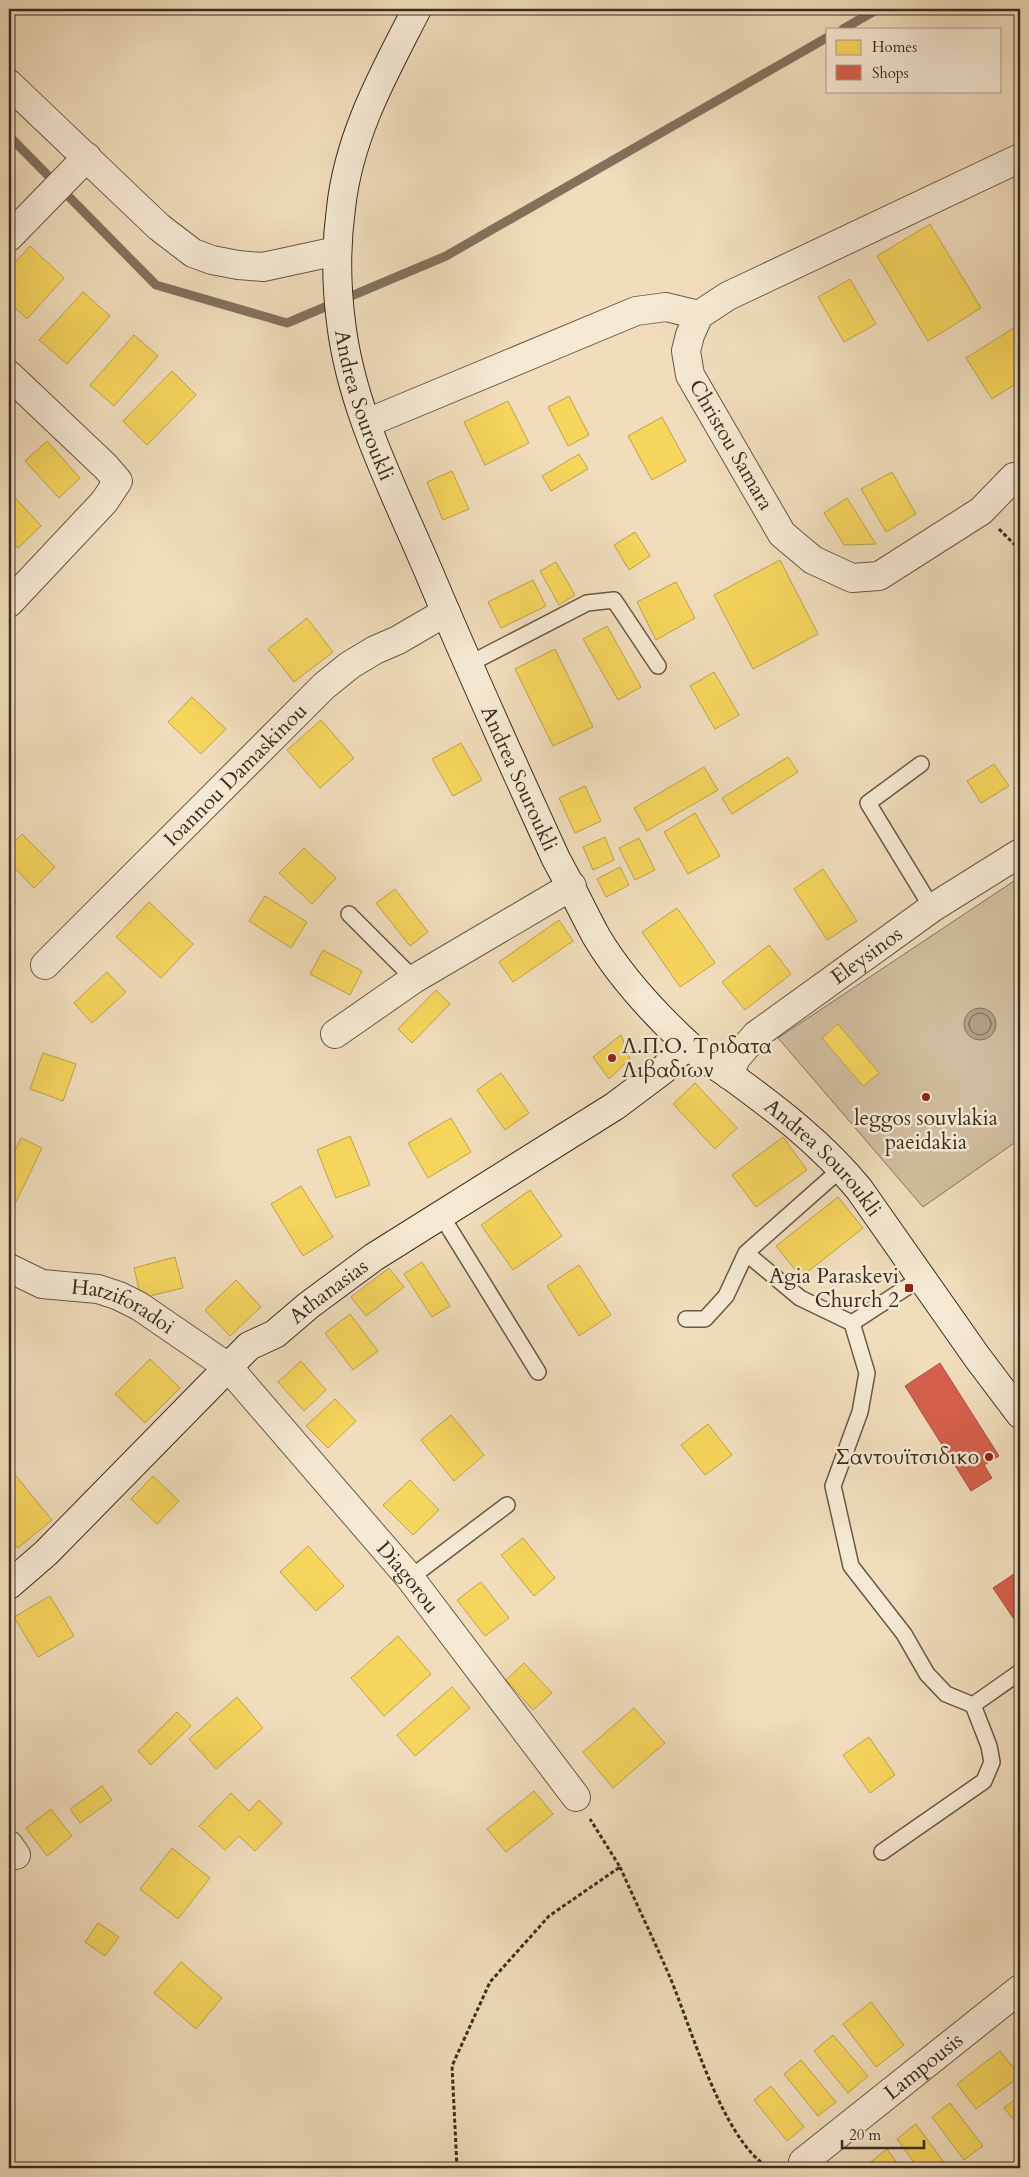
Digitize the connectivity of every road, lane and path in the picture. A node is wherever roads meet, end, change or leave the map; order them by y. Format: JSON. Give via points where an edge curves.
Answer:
{"nodes":[{"id":1,"x":417,"y":9,"type":"edge"},
{"id":2,"x":14,"y":76,"type":"edge"},
{"id":3,"x":1020,"y":158,"type":"edge"},
{"id":4,"x":80,"y":164,"type":"junction"},
{"id":5,"x":9,"y":237,"type":"edge"},
{"id":6,"x":337,"y":251,"type":"junction"},
{"id":7,"x":699,"y":315,"type":"junction"},
{"id":8,"x":9,"y":375,"type":"edge"},
{"id":9,"x":367,"y":423,"type":"junction"},
{"id":10,"x":1014,"y":476,"type":"dead end"},
{"id":11,"x":9,"y":602,"type":"edge"},
{"id":12,"x":446,"y":612,"type":"junction"},
{"id":13,"x":469,"y":664,"type":"junction"},
{"id":14,"x":658,"y":666,"type":"dead end"},
{"id":15,"x":921,"y":764,"type":"dead end"},
{"id":16,"x":1020,"y":853,"type":"edge"},
{"id":17,"x":572,"y":886,"type":"junction"},
{"id":18,"x":932,"y":908,"type":"junction"},
{"id":19,"x":349,"y":914,"type":"dead end"},
{"id":20,"x":45,"y":966,"type":"dead end"},
{"id":21,"x":414,"y":979,"type":"junction"},
{"id":22,"x":335,"y":1034,"type":"dead end"},
{"id":23,"x":687,"y":1044,"type":"junction"},
{"id":24,"x":730,"y":1075,"type":"junction"},
{"id":25,"x":842,"y":1168,"type":"junction"},
{"id":26,"x":441,"y":1215,"type":"junction"},
{"id":27,"x":746,"y":1253,"type":"junction"},
{"id":28,"x":9,"y":1268,"type":"edge"},
{"id":29,"x":921,"y":1278,"type":"junction"},
{"id":30,"x":686,"y":1319,"type":"dead end"},
{"id":31,"x":852,"y":1323,"type":"junction"},
{"id":32,"x":228,"y":1367,"type":"junction"},
{"id":33,"x":538,"y":1372,"type":"dead end"},
{"id":34,"x":1020,"y":1414,"type":"edge"},
{"id":35,"x":507,"y":1505,"type":"dead end"},
{"id":36,"x":410,"y":1578,"type":"junction"},
{"id":37,"x":9,"y":1585,"type":"edge"},
{"id":38,"x":1020,"y":1672,"type":"edge"},
{"id":39,"x":972,"y":1705,"type":"junction"},
{"id":40,"x":576,"y":1797,"type":"joint"},
{"id":41,"x":882,"y":1852,"type":"dead end"},
{"id":42,"x":620,"y":1867,"type":"junction"},
{"id":43,"x":1017,"y":1998,"type":"edge"},
{"id":44,"x":804,"y":2162,"type":"dead end"},
{"id":45,"x":457,"y":2168,"type":"edge"},
{"id":46,"x":769,"y":2168,"type":"edge"}],
"edges":[{"from":1,"to":6,"type":"street","name":"Andrea Souroukli","via":[[379,83],[355,143],[341,207]]},
{"from":2,"to":4,"type":"street"},
{"from":3,"to":7,"type":"street","via":[[728,296]]},
{"from":4,"to":5,"type":"street"},
{"from":4,"to":6,"type":"street","via":[[174,240],[193,253],[212,260],[263,267]]},
{"from":6,"to":9,"type":"street","name":"Andrea Souroukli","via":[[341,324],[357,395]]},
{"from":7,"to":9,"type":"street","via":[[666,307],[636,311]]},
{"from":7,"to":10,"type":"street","name":"Christou Samara","via":[[686,351],[690,375],[782,534],[813,560],[833,571],[852,578],[879,576],[981,511]]},
{"from":8,"to":11,"type":"street","via":[[118,481],[104,502]]},
{"from":9,"to":12,"type":"street","name":"Andrea Souroukli"},
{"from":12,"to":13,"type":"street","name":"Andrea Souroukli"},
{"from":12,"to":20,"type":"street","name":"Ioannou Damaskinou","via":[[375,650],[324,686]]},
{"from":13,"to":14,"type":"lane","via":[[587,603],[614,600]]},
{"from":13,"to":17,"type":"street","name":"Andrea Souroukli","via":[[556,859]]},
{"from":15,"to":18,"type":"lane","via":[[868,803]]},
{"from":16,"to":18,"type":"street","name":"Eleysinos"},
{"from":17,"to":21,"type":"street"},
{"from":17,"to":23,"type":"street","name":"Andrea Souroukli","via":[[597,936],[617,965]]},
{"from":18,"to":24,"type":"street","name":"Eleysinos","via":[[756,1034],[736,1058]]},
{"from":19,"to":21,"type":"lane"},
{"from":21,"to":22,"type":"street"},
{"from":23,"to":24,"type":"street","name":"Andrea Souroukli"},
{"from":23,"to":26,"type":"street","name":"Athanasias","via":[[663,1070],[615,1106]]},
{"from":24,"to":25,"type":"street","name":"Andrea Souroukli","via":[[792,1122]]},
{"from":25,"to":27,"type":"lane"},
{"from":25,"to":29,"type":"street","name":"Andrea Souroukli"},
{"from":26,"to":32,"type":"street","name":"Athanasias","via":[[349,1274],[275,1334],[249,1346]]},
{"from":26,"to":33,"type":"lane"},
{"from":27,"to":30,"type":"lane","via":[[726,1296],[710,1314],[705,1319]]},
{"from":27,"to":31,"type":"lane","via":[[800,1298]]},
{"from":28,"to":32,"type":"street","name":"Hatziforadoi","via":[[42,1284],[98,1289],[119,1296],[139,1306]]},
{"from":29,"to":31,"type":"lane"},
{"from":29,"to":34,"type":"street","name":"Andrea Souroukli"},
{"from":31,"to":39,"type":"lane","via":[[867,1373],[860,1412],[833,1486],[851,1566],[904,1634],[927,1674],[946,1694]]},
{"from":32,"to":36,"type":"street","name":"Diagorou"},
{"from":32,"to":37,"type":"street","name":"Athanasias","via":[[46,1553]]},
{"from":35,"to":36,"type":"lane"},
{"from":36,"to":40,"type":"street","name":"Diagorou"},
{"from":38,"to":39,"type":"lane"},
{"from":39,"to":41,"type":"lane","via":[[992,1762],[984,1781]]},
{"from":40,"to":42,"type":"path"},
{"from":42,"to":45,"type":"path","via":[[549,1916],[490,1982],[452,2066]]},
{"from":42,"to":46,"type":"path","via":[[669,1975],[726,2117],[758,2162]]},
{"from":43,"to":44,"type":"street","name":"Lampousis"}]}
